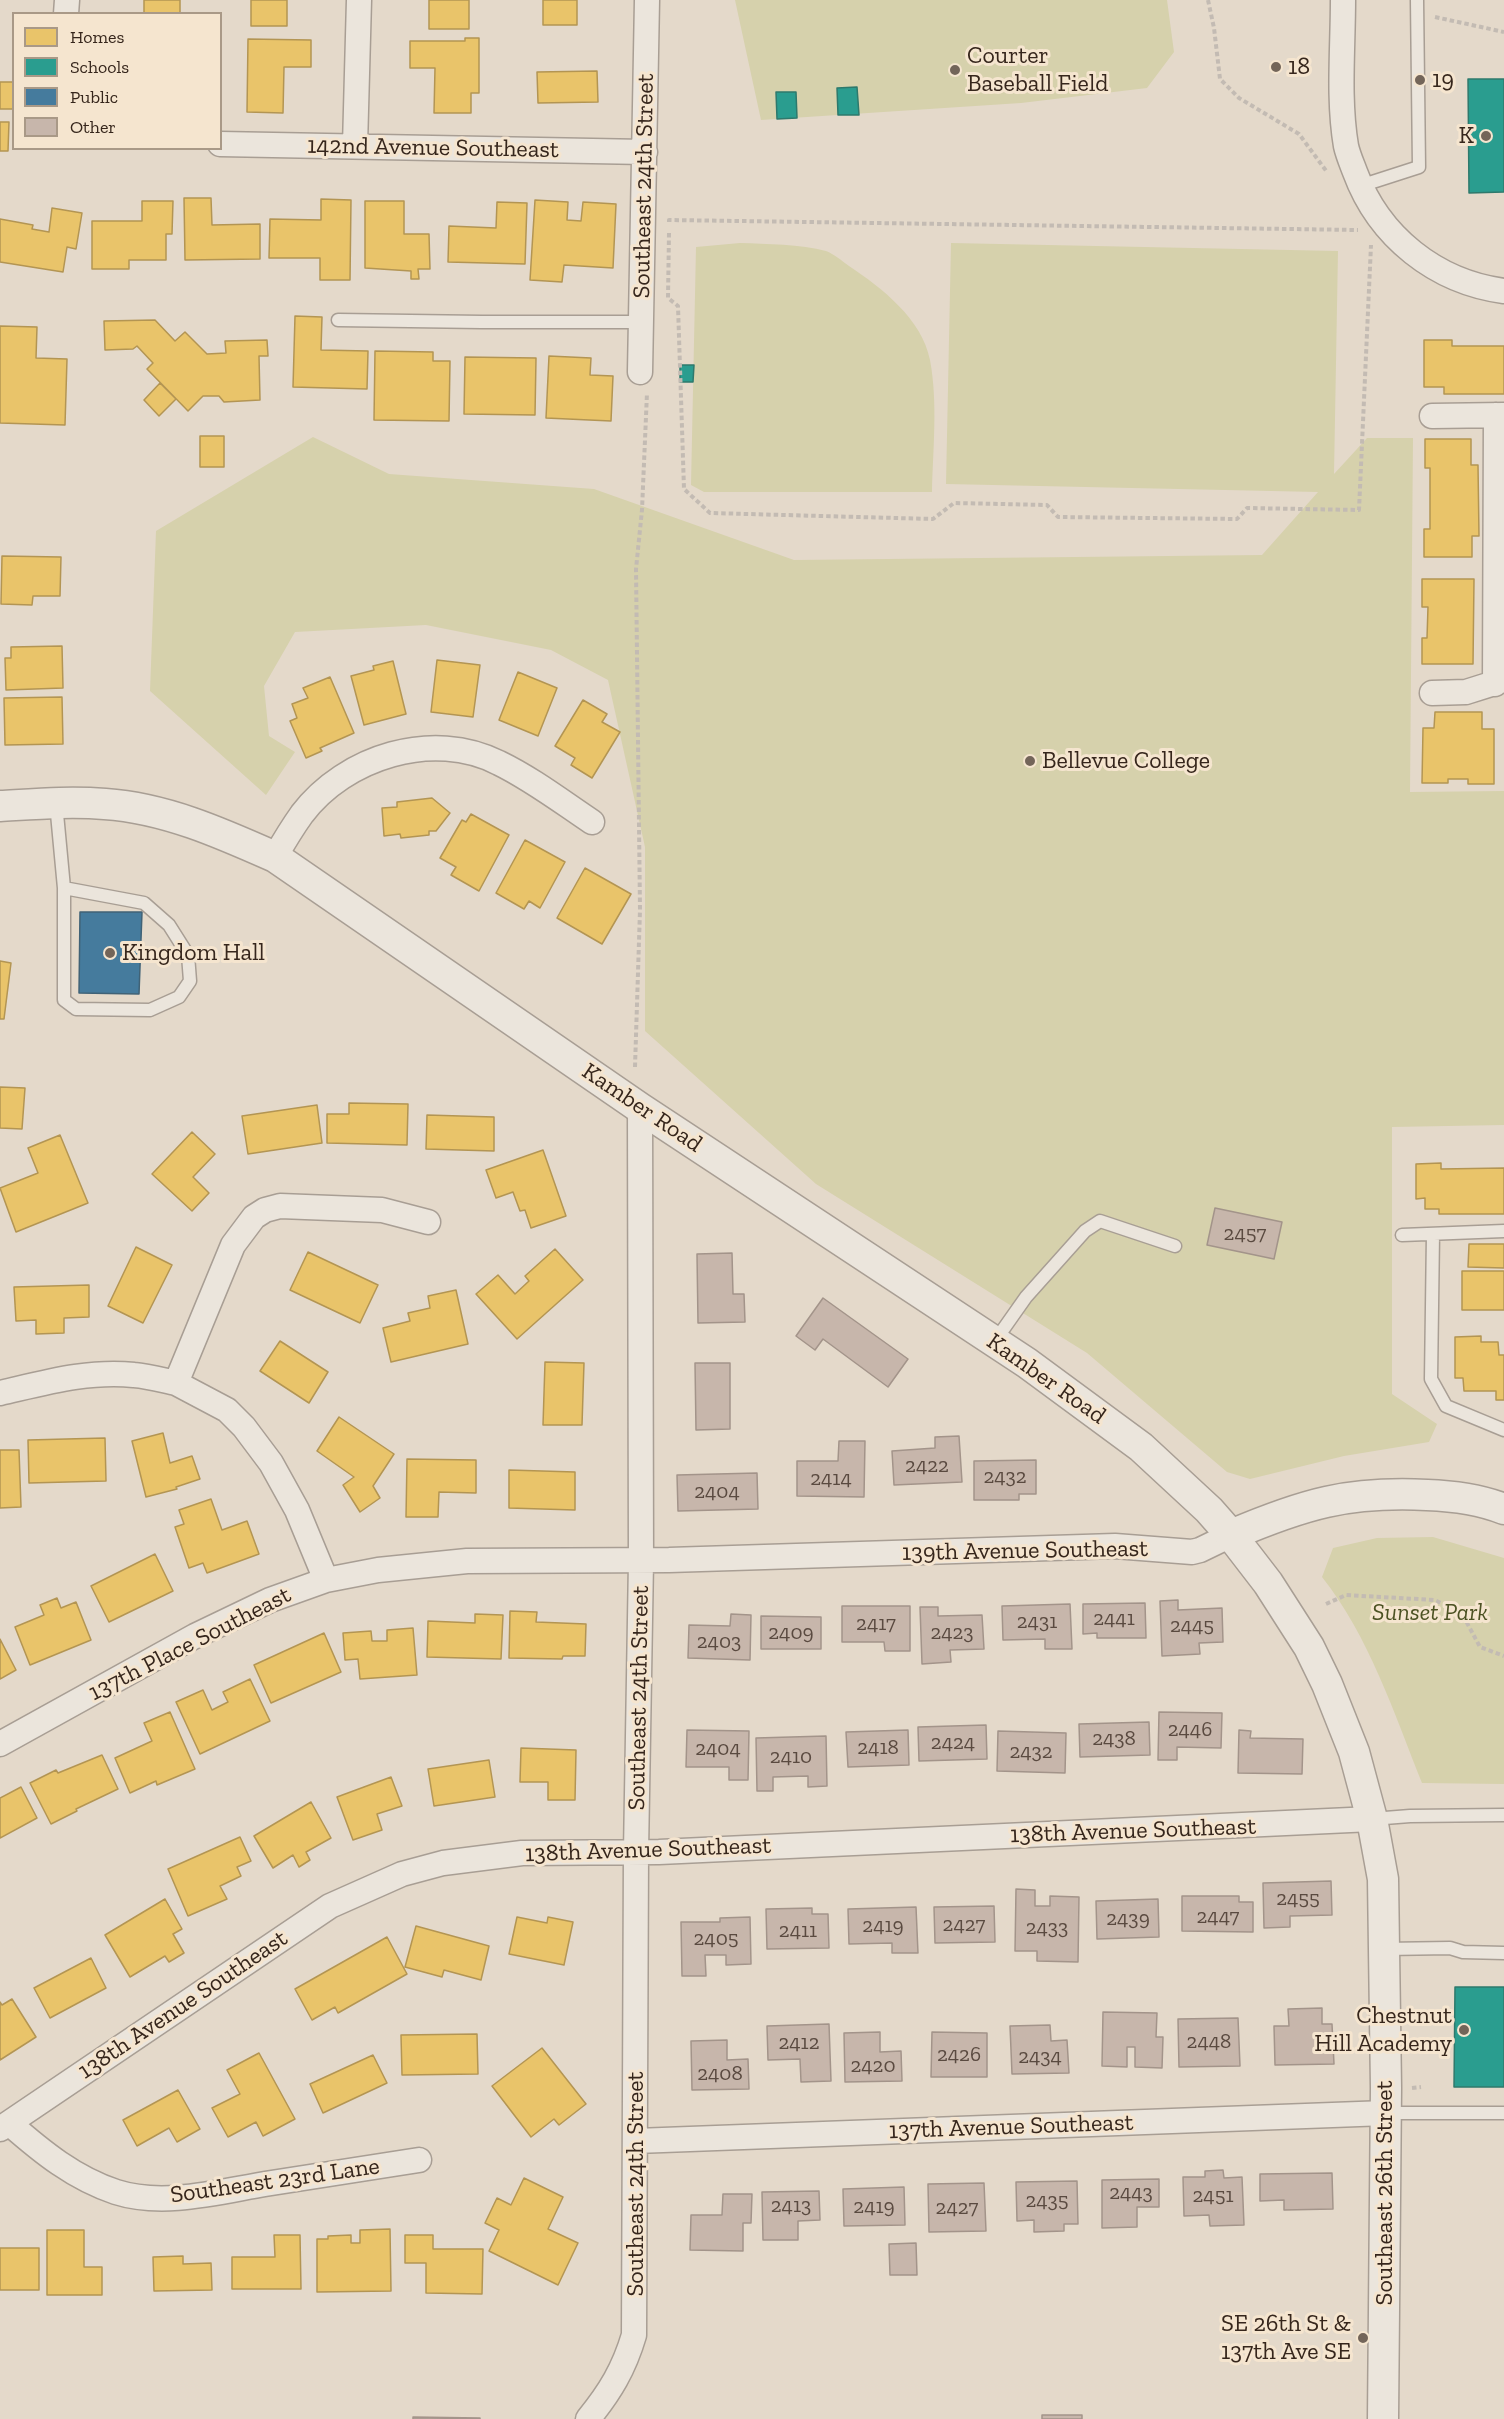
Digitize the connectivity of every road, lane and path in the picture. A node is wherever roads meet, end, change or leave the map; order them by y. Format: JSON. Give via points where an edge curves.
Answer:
{"nodes":[{"id":1,"x":359,"y":0,"type":"edge"},
{"id":2,"x":647,"y":0,"type":"edge"},
{"id":3,"x":1208,"y":0,"type":"edge"},
{"id":4,"x":1343,"y":0,"type":"edge"},
{"id":5,"x":1417,"y":6,"type":"edge"},
{"id":6,"x":1504,"y":32,"type":"edge"},
{"id":7,"x":222,"y":144,"type":"edge"},
{"id":8,"x":355,"y":146,"type":"junction"},
{"id":9,"x":645,"y":152,"type":"junction"},
{"id":10,"x":1329,"y":174,"type":"dead end"},
{"id":11,"x":1360,"y":186,"type":"junction"},
{"id":12,"x":1357,"y":221,"type":"dead end"},
{"id":13,"x":1367,"y":238,"type":"dead end"},
{"id":14,"x":1504,"y":291,"type":"edge"},
{"id":15,"x":338,"y":320,"type":"dead end"},
{"id":16,"x":642,"y":322,"type":"junction"},
{"id":17,"x":640,"y":372,"type":"dead end"},
{"id":18,"x":645,"y":413,"type":"dead end"},
{"id":19,"x":1500,"y":415,"type":"edge"},
{"id":20,"x":1432,"y":416,"type":"dead end"},
{"id":21,"x":1500,"y":543,"type":"edge"},
{"id":22,"x":1499,"y":682,"type":"edge"},
{"id":23,"x":1432,"y":693,"type":"dead end"},
{"id":24,"x":56,"y":803,"type":"junction"},
{"id":25,"x":0,"y":806,"type":"edge"},
{"id":26,"x":592,"y":822,"type":"dead end"},
{"id":27,"x":275,"y":857,"type":"junction"},
{"id":28,"x":64,"y":888,"type":"junction"},
{"id":29,"x":635,"y":1066,"type":"dead end"},
{"id":30,"x":640,"y":1108,"type":"junction"},
{"id":31,"x":428,"y":1222,"type":"dead end"},
{"id":32,"x":1504,"y":1231,"type":"edge"},
{"id":33,"x":1433,"y":1234,"type":"junction"},
{"id":34,"x":1402,"y":1235,"type":"dead end"},
{"id":35,"x":1175,"y":1246,"type":"dead end"},
{"id":36,"x":995,"y":1342,"type":"junction"},
{"id":37,"x":176,"y":1383,"type":"junction"},
{"id":38,"x":0,"y":1393,"type":"edge"},
{"id":39,"x":1504,"y":1430,"type":"edge"},
{"id":40,"x":1504,"y":1509,"type":"edge"},
{"id":41,"x":1232,"y":1535,"type":"junction"},
{"id":42,"x":641,"y":1561,"type":"junction"},
{"id":43,"x":326,"y":1580,"type":"junction"},
{"id":44,"x":1326,"y":1604,"type":"dead end"},
{"id":45,"x":1504,"y":1656,"type":"edge"},
{"id":46,"x":0,"y":1744,"type":"edge"},
{"id":47,"x":1504,"y":1815,"type":"edge"},
{"id":48,"x":1371,"y":1819,"type":"junction"},
{"id":49,"x":636,"y":1852,"type":"junction"},
{"id":50,"x":1385,"y":1949,"type":"junction"},
{"id":51,"x":1504,"y":1953,"type":"edge"},
{"id":52,"x":1421,"y":2087,"type":"dead end"},
{"id":53,"x":1411,"y":2088,"type":"dead end"},
{"id":54,"x":1504,"y":2113,"type":"edge"},
{"id":55,"x":1386,"y":2114,"type":"junction"},
{"id":56,"x":5,"y":2126,"type":"edge"},
{"id":57,"x":636,"y":2141,"type":"junction"},
{"id":58,"x":419,"y":2160,"type":"dead end"},
{"id":59,"x":588,"y":2419,"type":"edge"},
{"id":60,"x":1383,"y":2419,"type":"edge"}],
"edges":[{"from":1,"to":8,"type":"street"},
{"from":2,"to":9,"type":"street","name":"Southeast 24th Street"},
{"from":3,"to":10,"type":"path","via":[[1220,79],[1239,98],[1299,134]]},
{"from":4,"to":11,"type":"street","via":[[1343,117],[1347,149]]},
{"from":5,"to":6,"type":"path"},
{"from":5,"to":11,"type":"lane","via":[[1419,167]]},
{"from":7,"to":8,"type":"street","name":"142nd Avenue Southeast"},
{"from":8,"to":9,"type":"street","name":"142nd Avenue Southeast"},
{"from":9,"to":16,"type":"street","name":"Southeast 24th Street"},
{"from":11,"to":14,"type":"street","via":[[1386,227],[1423,262],[1448,277]]},
{"from":12,"to":13,"type":"path","via":[[1363,230],[669,220],[668,298],[678,306],[684,489],[710,513],[933,519],[954,503],[1047,505],[1058,517],[1237,519],[1247,508],[1359,510],[1371,245]]},
{"from":15,"to":16,"type":"lane"},
{"from":16,"to":17,"type":"street","name":"Southeast 24th Street"},
{"from":18,"to":29,"type":"path","via":[[636,569],[640,910]]},
{"from":19,"to":20,"type":"street"},
{"from":19,"to":21,"type":"street"},
{"from":21,"to":22,"type":"street"},
{"from":22,"to":23,"type":"street","via":[[1466,692]]},
{"from":24,"to":25,"type":"street","name":"Kamber Road"},
{"from":24,"to":27,"type":"street","name":"Kamber Road","via":[[106,804],[178,818]]},
{"from":24,"to":28,"type":"lane"},
{"from":26,"to":27,"type":"street","via":[[498,762],[472,753],[432,748],[380,758],[356,768],[302,813]]},
{"from":27,"to":30,"type":"street","name":"Kamber Road"},
{"from":28,"to":28,"type":"lane","via":[[64,1000],[76,1009],[150,1010],[179,997],[190,981],[188,955],[169,925],[144,903]]},
{"from":30,"to":36,"type":"street","name":"Kamber Road"},
{"from":30,"to":42,"type":"street","name":"Southeast 24th Street"},
{"from":31,"to":37,"type":"street","via":[[382,1210],[280,1206],[254,1217],[234,1245]]},
{"from":32,"to":33,"type":"lane"},
{"from":33,"to":34,"type":"lane"},
{"from":33,"to":39,"type":"lane","via":[[1431,1379],[1446,1406]]},
{"from":35,"to":36,"type":"lane","via":[[1100,1221],[1085,1231],[1026,1297]]},
{"from":36,"to":41,"type":"street","name":"Kamber Road","via":[[1141,1447]]},
{"from":37,"to":38,"type":"street","via":[[135,1375],[100,1374]]},
{"from":37,"to":43,"type":"street","via":[[227,1410],[244,1427],[271,1463],[297,1510]]},
{"from":40,"to":41,"type":"street","name":"139th Avenue Southeast","via":[[1460,1497],[1364,1495],[1323,1501]]},
{"from":41,"to":42,"type":"street","name":"139th Avenue Southeast","via":[[1192,1552],[1116,1546]]},
{"from":41,"to":48,"type":"street","name":"Southeast 26th Street","via":[[1309,1647],[1354,1752]]},
{"from":42,"to":43,"type":"street","name":"137th Place Southeast","via":[[467,1561],[409,1565]]},
{"from":42,"to":49,"type":"street","name":"Southeast 24th Street"},
{"from":43,"to":46,"type":"street","name":"137th Place Southeast","via":[[270,1600],[195,1636]]},
{"from":44,"to":45,"type":"path","via":[[1346,1595],[1434,1600],[1466,1621],[1480,1647]]},
{"from":47,"to":48,"type":"lane"},
{"from":48,"to":49,"type":"street","name":"138th Avenue Southeast"},
{"from":48,"to":50,"type":"street","name":"Southeast 26th Street","via":[[1383,1879]]},
{"from":49,"to":56,"type":"street","name":"138th Avenue Southeast","via":[[481,1857],[402,1874],[364,1889],[330,1906]]},
{"from":49,"to":57,"type":"street","name":"Southeast 24th Street"},
{"from":50,"to":51,"type":"lane","via":[[1450,1948]]},
{"from":50,"to":55,"type":"street","name":"Southeast 26th Street"},
{"from":52,"to":53,"type":"path"},
{"from":54,"to":55,"type":"lane"},
{"from":55,"to":57,"type":"street","name":"137th Avenue Southeast"},
{"from":55,"to":60,"type":"street","name":"Southeast 26th Street"},
{"from":56,"to":58,"type":"street","name":"Southeast 23rd Lane","via":[[80,2178],[117,2193],[146,2198],[185,2197]]},
{"from":57,"to":59,"type":"street","name":"Southeast 24th Street","via":[[634,2335],[626,2363]]}]}
